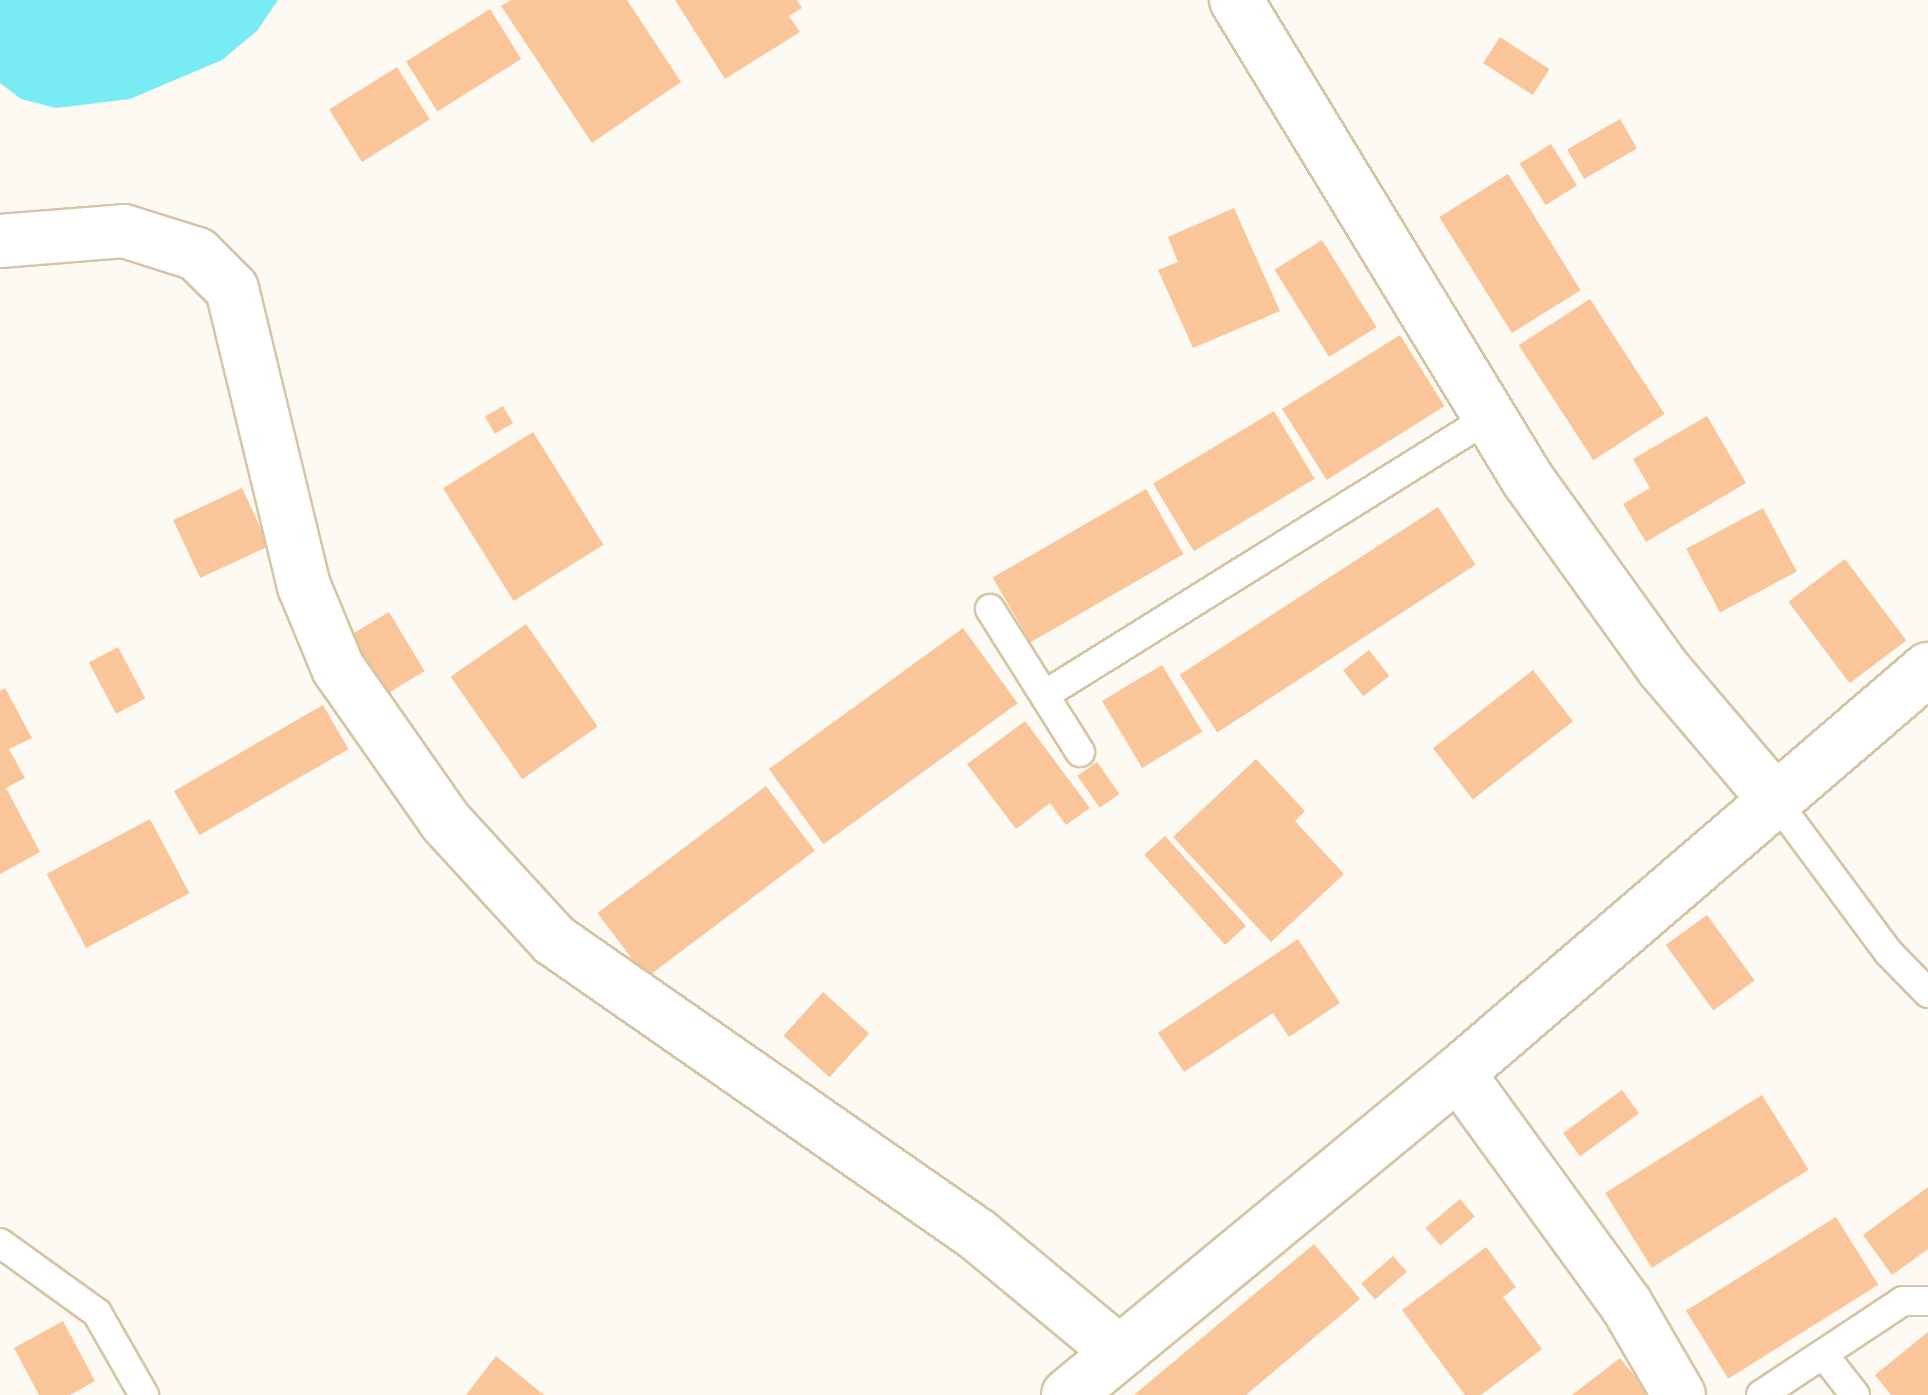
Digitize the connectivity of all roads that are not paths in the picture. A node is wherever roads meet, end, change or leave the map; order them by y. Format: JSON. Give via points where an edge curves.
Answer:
{"nodes":[{"id":1,"x":1236,"y":0,"type":"edge"},
{"id":2,"x":0,"y":240,"type":"edge"},
{"id":3,"x":1490,"y":417,"type":"junction"},
{"id":4,"x":990,"y":609,"type":"dead end"},
{"id":5,"x":1928,"y":669,"type":"edge"},
{"id":6,"x":1046,"y":694,"type":"junction"},
{"id":7,"x":1080,"y":752,"type":"dead end"},
{"id":8,"x":1776,"y":800,"type":"junction"},
{"id":9,"x":1928,"y":993,"type":"edge"},
{"id":10,"x":1458,"y":1073,"type":"junction"},
{"id":11,"x":0,"y":1243,"type":"edge"},
{"id":12,"x":1928,"y":1301,"type":"edge"},
{"id":13,"x":1119,"y":1352,"type":"junction"},
{"id":14,"x":1823,"y":1354,"type":"junction"},
{"id":15,"x":144,"y":1395,"type":"edge"},
{"id":16,"x":1068,"y":1395,"type":"edge"},
{"id":17,"x":1679,"y":1395,"type":"edge"},
{"id":18,"x":1761,"y":1395,"type":"edge"},
{"id":19,"x":1855,"y":1395,"type":"edge"}],
"edges":[{"from":1,"to":3,"type":"street"},
{"from":2,"to":13,"type":"street","via":[[124,232],[197,254],[232,289],[304,586],[338,668],[445,821],[554,940],[978,1234]]},
{"from":3,"to":6,"type":"lane"},
{"from":3,"to":8,"type":"street","via":[[1663,668]]},
{"from":4,"to":6,"type":"lane"},
{"from":5,"to":8,"type":"street"},
{"from":6,"to":7,"type":"lane"},
{"from":8,"to":9,"type":"lane","via":[[1890,953]]},
{"from":8,"to":10,"type":"street"},
{"from":10,"to":13,"type":"street"},
{"from":10,"to":17,"type":"street","via":[[1626,1304]]},
{"from":11,"to":15,"type":"lane","via":[[97,1313]]},
{"from":12,"to":14,"type":"lane","via":[[1903,1301]]},
{"from":13,"to":16,"type":"street"},
{"from":14,"to":18,"type":"lane"},
{"from":14,"to":19,"type":"lane"}]}
